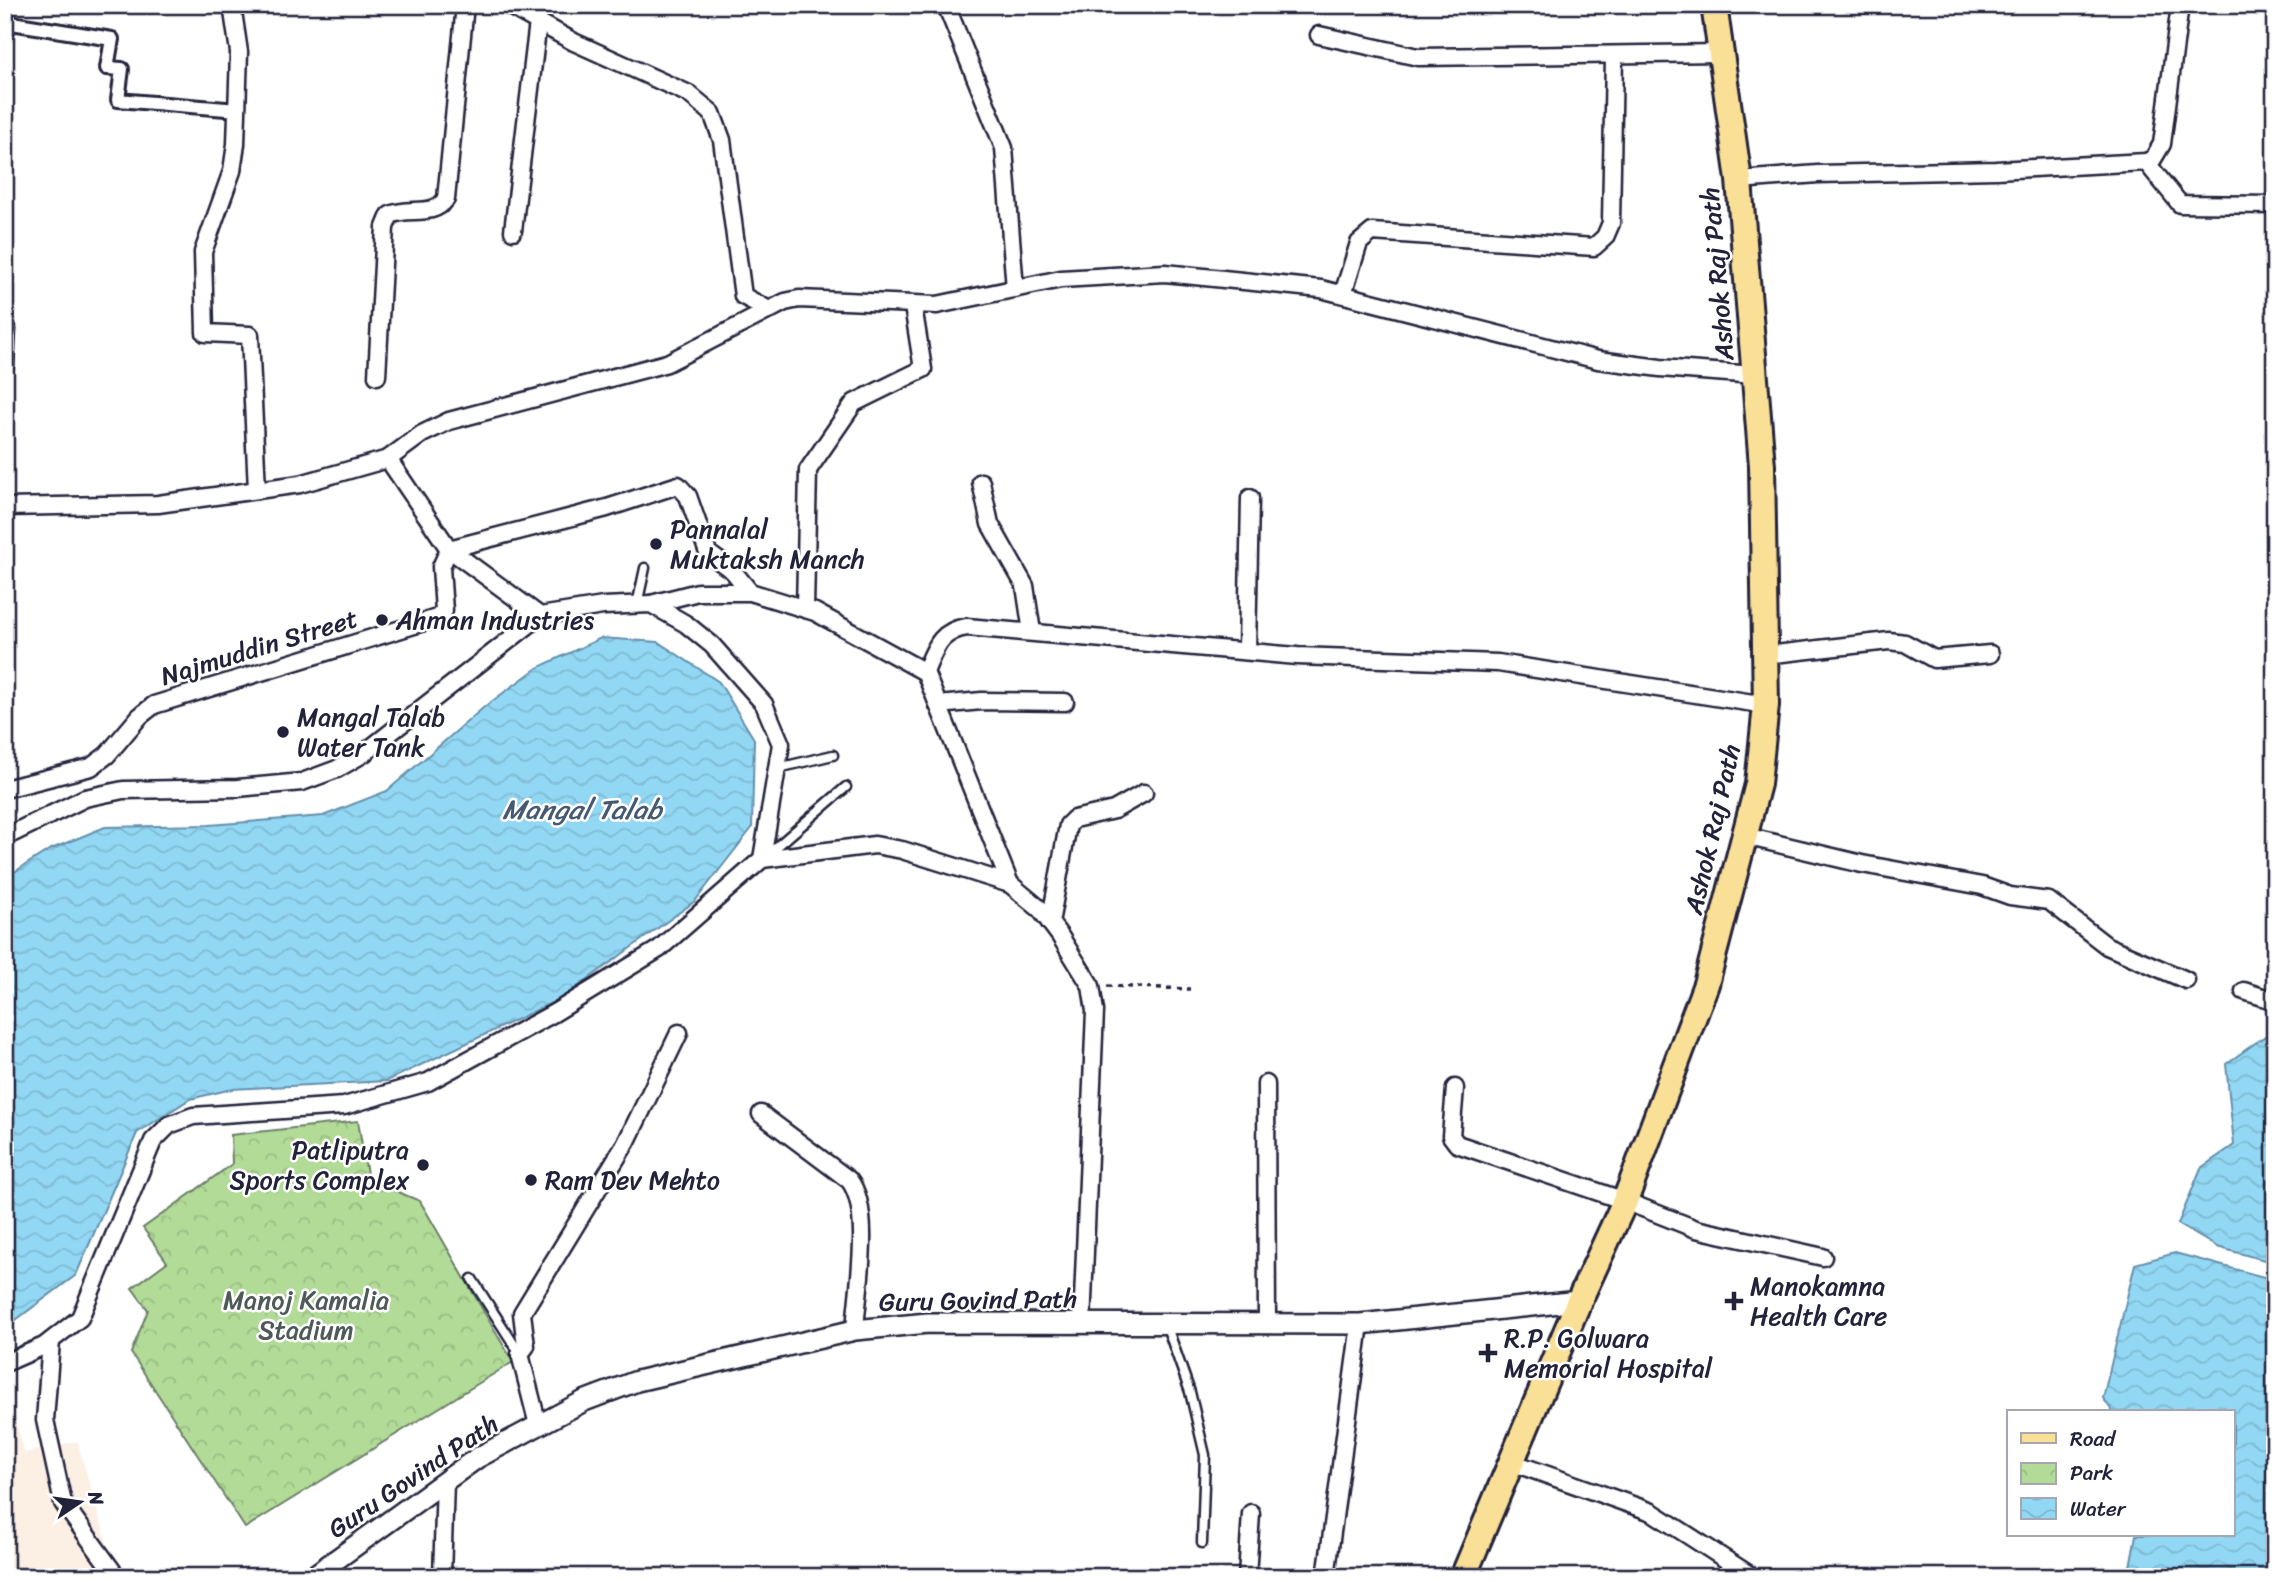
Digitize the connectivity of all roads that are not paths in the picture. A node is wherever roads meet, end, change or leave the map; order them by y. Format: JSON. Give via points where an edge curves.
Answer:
{"nodes":[{"id":1,"x":232,"y":5,"type":"edge"},
{"id":2,"x":465,"y":5,"type":"edge"},
{"id":3,"x":508,"y":5,"type":"edge"},
{"id":4,"x":946,"y":5,"type":"edge"},
{"id":5,"x":1714,"y":5,"type":"edge"},
{"id":6,"x":2180,"y":5,"type":"edge"},
{"id":7,"x":5,"y":22,"type":"edge"},
{"id":8,"x":538,"y":22,"type":"junction"},
{"id":9,"x":1319,"y":35,"type":"dead end"},
{"id":10,"x":1722,"y":53,"type":"junction"},
{"id":11,"x":1614,"y":56,"type":"junction"},
{"id":12,"x":238,"y":110,"type":"junction"},
{"id":13,"x":2146,"y":162,"type":"junction"},
{"id":14,"x":1739,"y":180,"type":"junction"},
{"id":15,"x":2275,"y":205,"type":"edge"},
{"id":16,"x":513,"y":231,"type":"dead end"},
{"id":17,"x":1014,"y":289,"type":"junction"},
{"id":18,"x":1343,"y":293,"type":"junction"},
{"id":19,"x":912,"y":306,"type":"junction"},
{"id":20,"x":769,"y":310,"type":"junction"},
{"id":21,"x":7,"y":329,"type":"dead end"},
{"id":22,"x":5,"y":365,"type":"edge"},
{"id":23,"x":1755,"y":374,"type":"junction"},
{"id":24,"x":377,"y":376,"type":"dead end"},
{"id":25,"x":388,"y":459,"type":"junction"},
{"id":26,"x":981,"y":482,"type":"dead end"},
{"id":27,"x":257,"y":490,"type":"junction"},
{"id":28,"x":1250,"y":498,"type":"dead end"},
{"id":29,"x":5,"y":507,"type":"edge"},
{"id":30,"x":449,"y":549,"type":"junction"},
{"id":31,"x":645,"y":568,"type":"dead end"},
{"id":32,"x":750,"y":592,"type":"junction"},
{"id":33,"x":644,"y":605,"type":"junction"},
{"id":34,"x":804,"y":609,"type":"junction"},
{"id":35,"x":540,"y":616,"type":"junction"},
{"id":36,"x":1032,"y":632,"type":"junction"},
{"id":37,"x":1247,"y":651,"type":"junction"},
{"id":38,"x":1990,"y":654,"type":"dead end"},
{"id":39,"x":1766,"y":655,"type":"junction"},
{"id":40,"x":925,"y":672,"type":"junction"},
{"id":41,"x":1065,"y":702,"type":"dead end"},
{"id":42,"x":938,"y":705,"type":"junction"},
{"id":43,"x":1766,"y":705,"type":"junction"},
{"id":44,"x":833,"y":755,"type":"dead end"},
{"id":45,"x":777,"y":768,"type":"junction"},
{"id":46,"x":846,"y":787,"type":"dead end"},
{"id":47,"x":5,"y":789,"type":"edge"},
{"id":48,"x":1144,"y":793,"type":"dead end"},
{"id":49,"x":1745,"y":836,"type":"junction"},
{"id":50,"x":5,"y":837,"type":"edge"},
{"id":51,"x":762,"y":859,"type":"junction"},
{"id":52,"x":1010,"y":884,"type":"junction"},
{"id":53,"x":1050,"y":923,"type":"junction"},
{"id":54,"x":2186,"y":980,"type":"dead end"},
{"id":55,"x":2244,"y":991,"type":"dead end"},
{"id":56,"x":2275,"y":1001,"type":"edge"},
{"id":57,"x":679,"y":1033,"type":"dead end"},
{"id":58,"x":1266,"y":1084,"type":"dead end"},
{"id":59,"x":1455,"y":1088,"type":"dead end"},
{"id":60,"x":761,"y":1114,"type":"dead end"},
{"id":61,"x":1625,"y":1201,"type":"junction"},
{"id":62,"x":1823,"y":1258,"type":"dead end"},
{"id":63,"x":472,"y":1279,"type":"dead end"},
{"id":64,"x":1579,"y":1301,"type":"junction"},
{"id":65,"x":1082,"y":1324,"type":"junction"},
{"id":66,"x":1166,"y":1324,"type":"junction"},
{"id":67,"x":1360,"y":1324,"type":"junction"},
{"id":68,"x":1267,"y":1325,"type":"junction"},
{"id":69,"x":855,"y":1329,"type":"junction"},
{"id":70,"x":51,"y":1341,"type":"junction"},
{"id":71,"x":520,"y":1354,"type":"junction"},
{"id":72,"x":5,"y":1363,"type":"edge"},
{"id":73,"x":538,"y":1425,"type":"junction"},
{"id":74,"x":1511,"y":1462,"type":"junction"},
{"id":75,"x":445,"y":1481,"type":"junction"},
{"id":76,"x":1251,"y":1513,"type":"dead end"},
{"id":77,"x":1202,"y":1543,"type":"dead end"},
{"id":78,"x":117,"y":1577,"type":"edge"},
{"id":79,"x":312,"y":1577,"type":"edge"},
{"id":80,"x":442,"y":1577,"type":"edge"},
{"id":81,"x":1247,"y":1577,"type":"edge"},
{"id":82,"x":1326,"y":1577,"type":"edge"},
{"id":83,"x":1463,"y":1577,"type":"edge"},
{"id":84,"x":1753,"y":1577,"type":"edge"}],
"edges":[{"from":1,"to":12,"type":"street","via":[[239,52]]},
{"from":2,"to":24,"type":"street","via":[[446,199],[440,208],[430,211],[390,215],[385,227]]},
{"from":3,"to":8,"type":"street"},
{"from":4,"to":17,"type":"street","via":[[1004,148]]},
{"from":5,"to":10,"type":"main road","name":"Ashok Raj Path"},
{"from":6,"to":13,"type":"street","via":[[2161,144]]},
{"from":7,"to":12,"type":"street","via":[[111,38],[107,68],[122,69],[118,100]]},
{"from":8,"to":16,"type":"street"},
{"from":8,"to":20,"type":"street","via":[[689,94],[712,113],[722,141],[743,296]]},
{"from":9,"to":11,"type":"street","via":[[1418,57]]},
{"from":10,"to":11,"type":"street"},
{"from":10,"to":14,"type":"main road","name":"Ashok Raj Path"},
{"from":11,"to":18,"type":"street","via":[[1611,223],[1594,247],[1372,232],[1359,243]]},
{"from":12,"to":27,"type":"street","via":[[232,171],[204,252],[203,315],[205,333],[250,335]]},
{"from":13,"to":14,"type":"street"},
{"from":13,"to":15,"type":"street","via":[[2180,204]]},
{"from":14,"to":23,"type":"main road","name":"Ashok Raj Path"},
{"from":17,"to":18,"type":"street","via":[[1061,279],[1166,273]]},
{"from":17,"to":19,"type":"street"},
{"from":18,"to":23,"type":"street","via":[[1598,360]]},
{"from":19,"to":20,"type":"street","via":[[799,299]]},
{"from":19,"to":34,"type":"street","via":[[923,369],[853,403],[808,470]]},
{"from":20,"to":25,"type":"street","via":[[667,363],[449,421]]},
{"from":21,"to":22,"type":"street"},
{"from":23,"to":39,"type":"main road","name":"Ashok Raj Path"},
{"from":25,"to":27,"type":"street","via":[[300,484]]},
{"from":25,"to":30,"type":"street"},
{"from":26,"to":36,"type":"street","via":[[990,524],[1025,586]]},
{"from":27,"to":29,"type":"street","via":[[158,504]]},
{"from":28,"to":37,"type":"street"},
{"from":30,"to":32,"type":"street","via":[[678,485],[688,496],[708,553],[733,571]]},
{"from":30,"to":35,"type":"street"},
{"from":30,"to":47,"type":"street","name":"Najmuddin Street","via":[[441,567],[444,611],[436,618],[154,705],[92,767]]},
{"from":31,"to":33,"type":"lane"},
{"from":32,"to":33,"type":"street","via":[[698,592]]},
{"from":32,"to":34,"type":"street"},
{"from":33,"to":35,"type":"street"},
{"from":33,"to":45,"type":"street","via":[[686,624],[712,645],[764,704],[781,744]]},
{"from":34,"to":40,"type":"street"},
{"from":35,"to":50,"type":"street","via":[[363,754],[337,769],[302,782],[123,790],[85,797]]},
{"from":36,"to":37,"type":"street"},
{"from":36,"to":40,"type":"street","via":[[951,629],[941,636]]},
{"from":37,"to":43,"type":"street","via":[[1498,663]]},
{"from":38,"to":39,"type":"street","via":[[1934,659],[1905,643],[1889,641]]},
{"from":39,"to":43,"type":"main road","name":"Ashok Raj Path"},
{"from":40,"to":42,"type":"street"},
{"from":41,"to":42,"type":"street"},
{"from":42,"to":52,"type":"street"},
{"from":43,"to":49,"type":"main road","name":"Ashok Raj Path","via":[[1758,785]]},
{"from":44,"to":45,"type":"lane"},
{"from":45,"to":51,"type":"street"},
{"from":46,"to":51,"type":"lane"},
{"from":48,"to":53,"type":"street","via":[[1114,810],[1068,824]]},
{"from":49,"to":54,"type":"street","via":[[2049,901],[2107,946]]},
{"from":49,"to":61,"type":"main road","name":"Ashok Raj Path","via":[[1706,984]]},
{"from":51,"to":52,"type":"street","via":[[875,845]]},
{"from":51,"to":70,"type":"street","via":[[659,949],[428,1082],[344,1106],[193,1116],[170,1125],[153,1141],[80,1318]]},
{"from":52,"to":53,"type":"street"},
{"from":53,"to":65,"type":"street","via":[[1091,986],[1095,1011]]},
{"from":55,"to":56,"type":"street"},
{"from":57,"to":71,"type":"street","via":[[627,1141],[522,1313],[526,1346]]},
{"from":58,"to":68,"type":"street"},
{"from":59,"to":61,"type":"street","via":[[1451,1136],[1457,1144]]},
{"from":60,"to":69,"type":"street","via":[[849,1180],[858,1196],[862,1216]]},
{"from":61,"to":62,"type":"street","via":[[1725,1238]]},
{"from":61,"to":64,"type":"main road","name":"Ashok Raj Path"},
{"from":63,"to":71,"type":"lane"},
{"from":64,"to":67,"type":"street","name":"Guru Govind Path"},
{"from":64,"to":74,"type":"main road","name":"Ashok Raj Path"},
{"from":65,"to":66,"type":"street","name":"Guru Govind Path"},
{"from":65,"to":69,"type":"street","name":"Guru Govind Path","via":[[928,1323]]},
{"from":66,"to":68,"type":"street","name":"Guru Govind Path"},
{"from":66,"to":77,"type":"lane","via":[[1190,1392],[1205,1455]]},
{"from":67,"to":68,"type":"street","name":"Guru Govind Path"},
{"from":67,"to":82,"type":"street"},
{"from":69,"to":73,"type":"street","name":"Guru Govind Path","via":[[637,1381]]},
{"from":70,"to":72,"type":"street"},
{"from":70,"to":78,"type":"street","via":[[45,1420],[63,1503]]},
{"from":71,"to":73,"type":"street"},
{"from":73,"to":75,"type":"street","name":"Guru Govind Path"},
{"from":74,"to":83,"type":"main road","name":"Ashok Raj Path"},
{"from":74,"to":84,"type":"street","via":[[1652,1512]]},
{"from":75,"to":79,"type":"street","name":"Guru Govind Path"},
{"from":75,"to":80,"type":"street"},
{"from":76,"to":81,"type":"street"}]}
